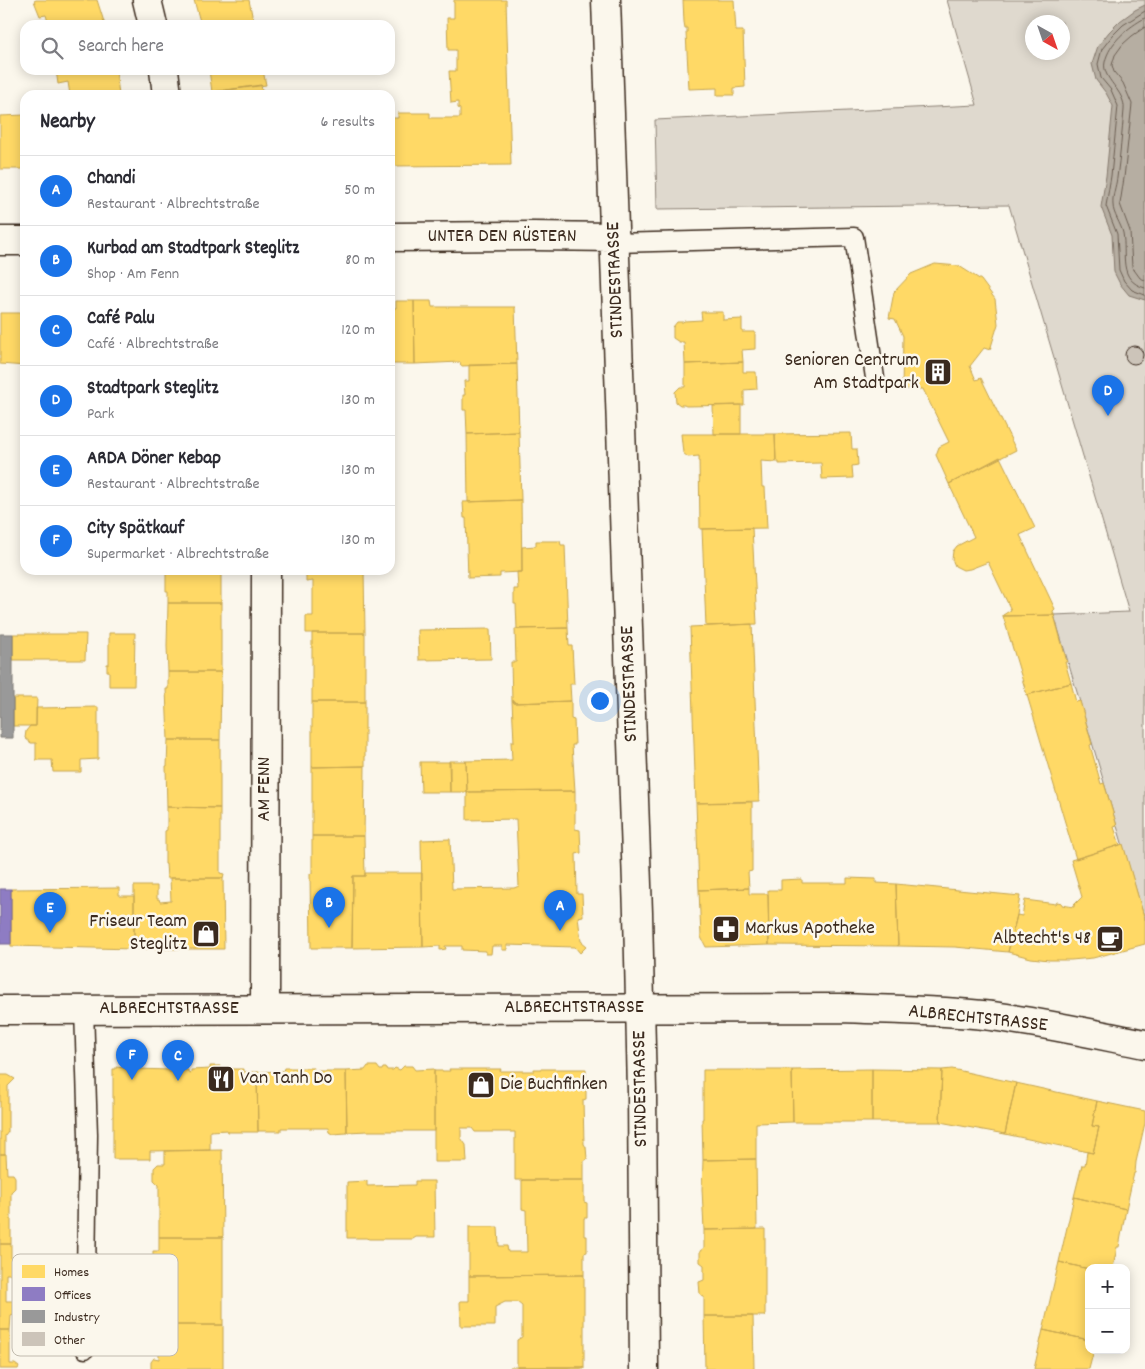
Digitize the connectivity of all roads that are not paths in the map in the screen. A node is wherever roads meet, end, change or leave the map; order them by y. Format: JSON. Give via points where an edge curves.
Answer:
{"nodes":[{"id":1,"x":147,"y":0,"type":"edge"},
{"id":2,"x":606,"y":0,"type":"edge"},
{"id":3,"x":152,"y":20,"type":"edge"},
{"id":4,"x":165,"y":75,"type":"edge"},
{"id":5,"x":166,"y":90,"type":"edge"},
{"id":6,"x":395,"y":237,"type":"edge"},
{"id":7,"x":615,"y":240,"type":"junction"},
{"id":8,"x":0,"y":241,"type":"edge"},
{"id":9,"x":20,"y":241,"type":"edge"},
{"id":10,"x":874,"y":378,"type":"dead end"},
{"id":11,"x":266,"y":575,"type":"edge"},
{"id":12,"x":640,"y":1008,"type":"junction"},
{"id":13,"x":84,"y":1009,"type":"junction"},
{"id":14,"x":265,"y":1009,"type":"junction"},
{"id":15,"x":0,"y":1010,"type":"edge"},
{"id":16,"x":1145,"y":1044,"type":"edge"},
{"id":17,"x":86,"y":1254,"type":"edge"},
{"id":18,"x":644,"y":1369,"type":"edge"}],
"edges":[{"from":1,"to":3,"type":"street"},
{"from":2,"to":7,"type":"street","name":"STINDESTRASSE"},
{"from":4,"to":5,"type":"street"},
{"from":6,"to":7,"type":"street","name":"UNTER DEN RÜSTERN","via":[[524,236]]},
{"from":7,"to":10,"type":"lane","via":[[854,237]]},
{"from":7,"to":12,"type":"street","name":"STINDESTRASSE"},
{"from":8,"to":9,"type":"street"},
{"from":11,"to":14,"type":"street","name":"AM FENN"},
{"from":12,"to":14,"type":"street","name":"ALBRECHTSTRASSE"},
{"from":12,"to":16,"type":"street","name":"ALBRECHTSTRASSE","via":[[840,1008],[991,1016]]},
{"from":12,"to":18,"type":"street","name":"STINDESTRASSE"},
{"from":13,"to":14,"type":"street","name":"ALBRECHTSTRASSE"},
{"from":13,"to":15,"type":"street","name":"ALBRECHTSTRASSE"},
{"from":13,"to":17,"type":"lane","via":[[88,1135]]}]}
